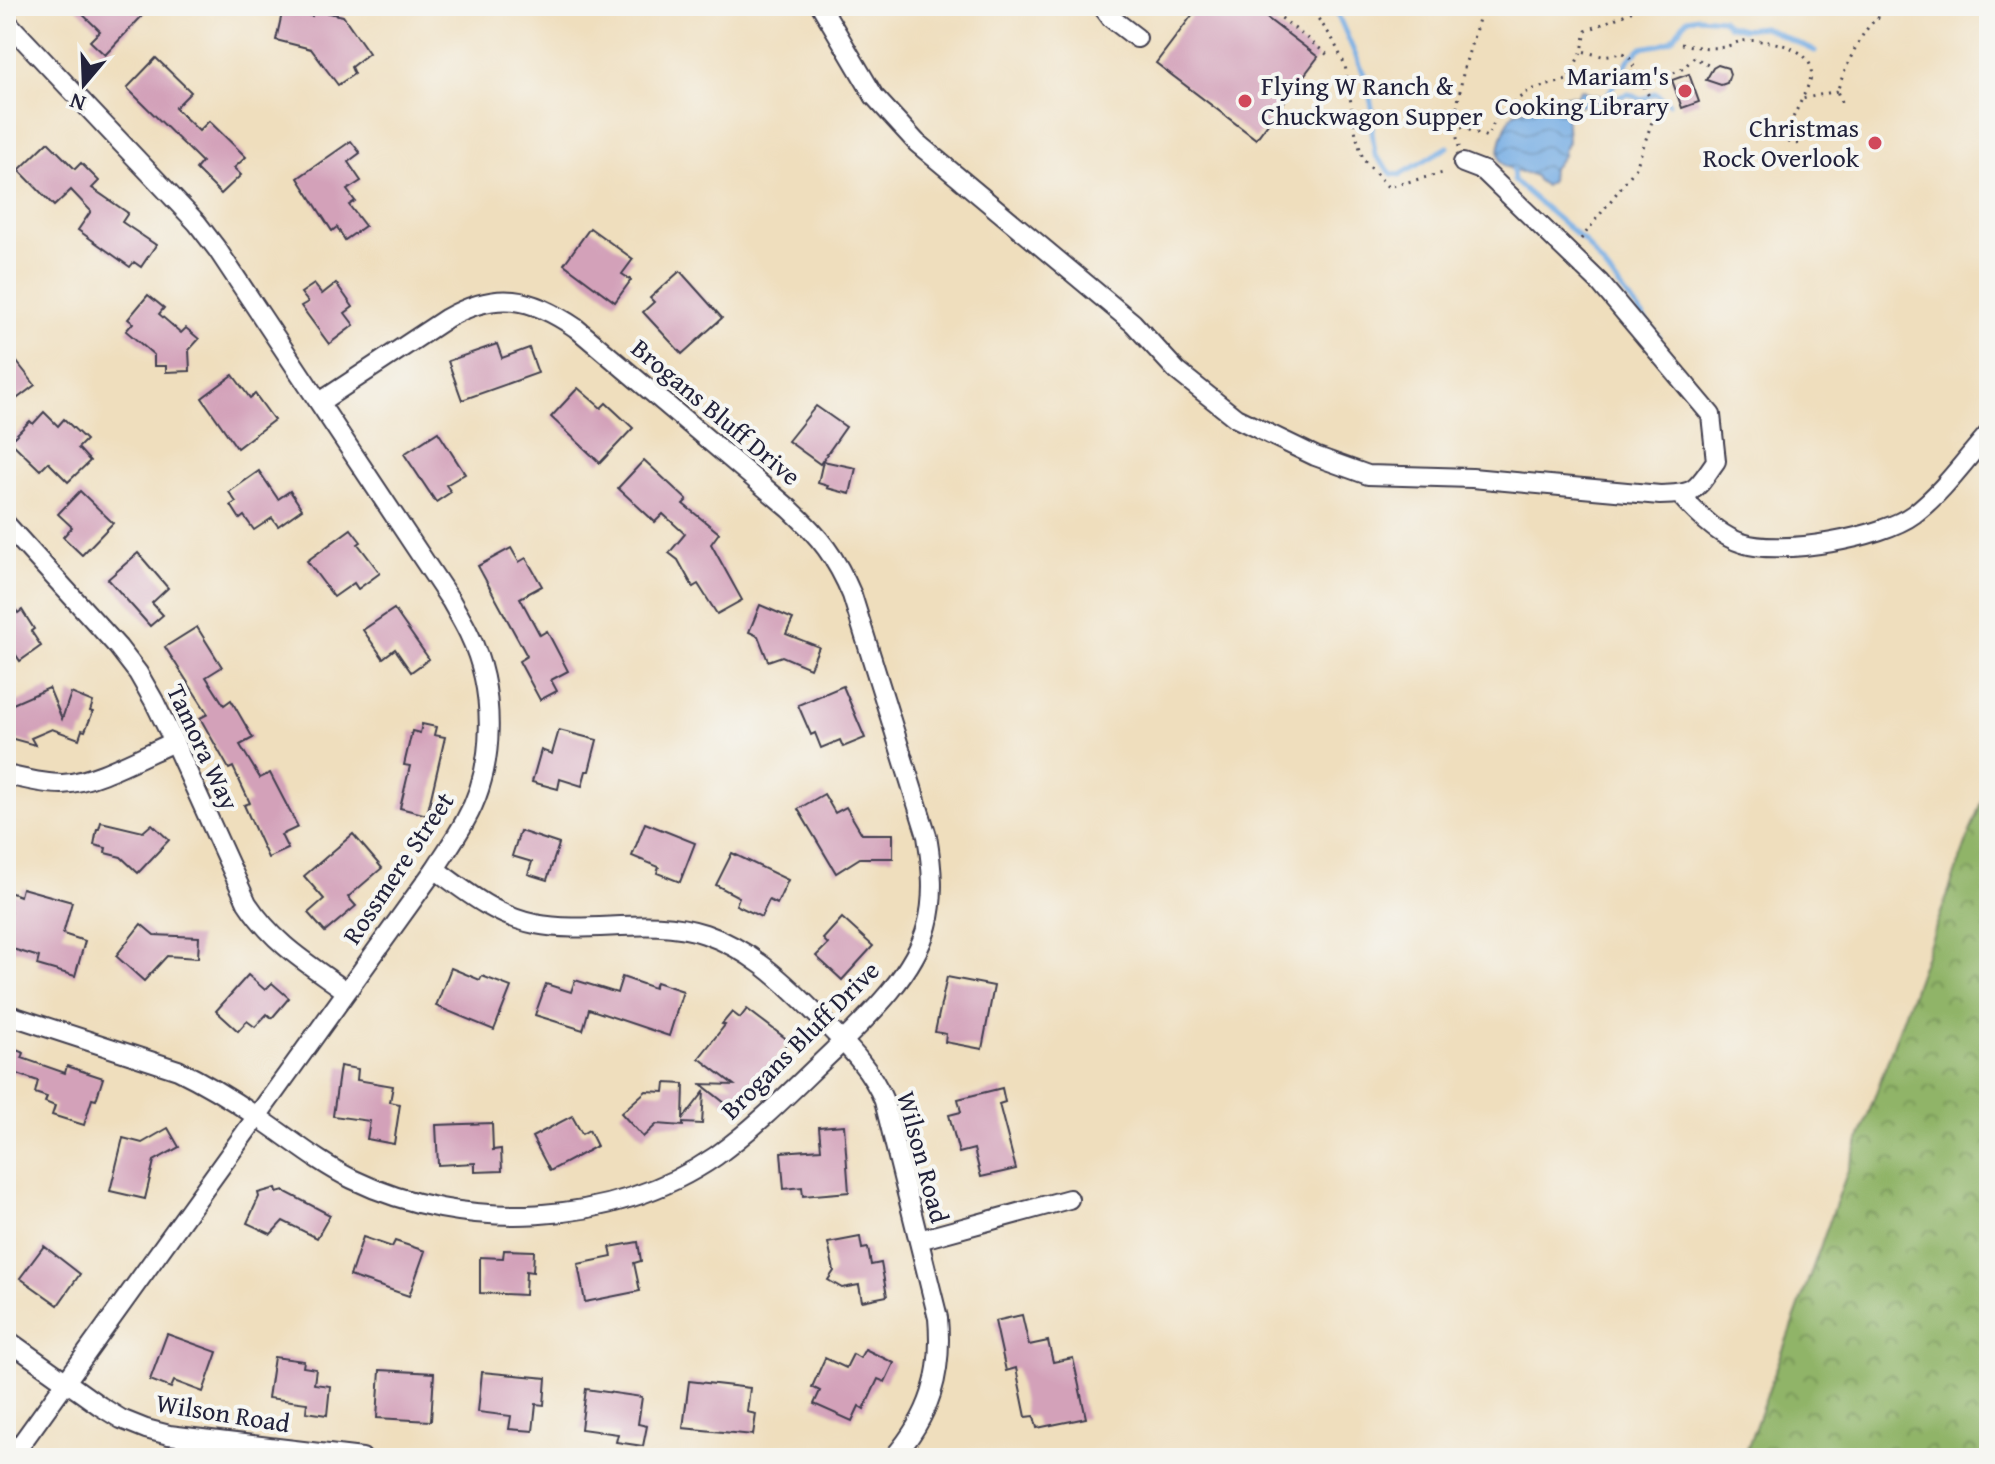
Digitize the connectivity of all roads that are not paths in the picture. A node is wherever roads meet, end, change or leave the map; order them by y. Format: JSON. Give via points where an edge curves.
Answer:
{"nodes":[{"id":1,"x":821,"y":6,"type":"edge"},
{"id":2,"x":1102,"y":6,"type":"edge"},
{"id":3,"x":6,"y":21,"type":"edge"},
{"id":4,"x":1137,"y":38,"type":"dead end"},
{"id":5,"x":1463,"y":163,"type":"road end"},
{"id":6,"x":320,"y":402,"type":"junction"},
{"id":7,"x":1989,"y":433,"type":"edge"},
{"id":8,"x":1680,"y":495,"type":"junction"},
{"id":9,"x":6,"y":524,"type":"edge"},
{"id":10,"x":174,"y":742,"type":"junction"},
{"id":11,"x":6,"y":775,"type":"edge"},
{"id":12,"x":435,"y":869,"type":"junction"},
{"id":13,"x":346,"y":991,"type":"junction"},
{"id":14,"x":6,"y":1014,"type":"edge"},
{"id":15,"x":843,"y":1041,"type":"junction"},
{"id":16,"x":256,"y":1116,"type":"junction"},
{"id":17,"x":1069,"y":1199,"type":"dead end"},
{"id":18,"x":919,"y":1240,"type":"junction"},
{"id":19,"x":6,"y":1339,"type":"edge"},
{"id":20,"x":66,"y":1381,"type":"junction"},
{"id":21,"x":11,"y":1458,"type":"edge"},
{"id":22,"x":362,"y":1458,"type":"edge"},
{"id":23,"x":893,"y":1458,"type":"edge"}],
"edges":[{"from":1,"to":8,"type":"street","via":[[874,96],[917,143],[1133,323],[1177,371],[1236,418],[1368,475]]},
{"from":2,"to":4,"type":"street"},
{"from":3,"to":6,"type":"street","name":"Rossmere Street","via":[[197,223]]},
{"from":5,"to":8,"type":"street","via":[[1484,171],[1600,283],[1711,415],[1716,461],[1696,489]]},
{"from":6,"to":12,"type":"street","name":"Rossmere Street","via":[[451,601],[481,666],[488,726],[483,777],[466,820]]},
{"from":6,"to":15,"type":"street","name":"Brogans Bluff Drive","via":[[465,308],[510,300],[532,304],[576,328],[790,509],[828,548],[852,595],[927,836],[932,886],[927,928],[907,968]]},
{"from":7,"to":8,"type":"street","via":[[1911,516],[1884,530],[1833,541],[1783,548],[1739,543]]},
{"from":9,"to":10,"type":"street","name":"Tamora Way","via":[[118,647],[138,673]]},
{"from":10,"to":11,"type":"street","via":[[87,780],[45,783]]},
{"from":10,"to":13,"type":"street","name":"Tamora Way","via":[[260,923]]},
{"from":12,"to":13,"type":"street","name":"Rossmere Street"},
{"from":12,"to":15,"type":"street","name":"Wilson Road","via":[[474,899],[533,924],[662,926],[721,940],[776,975]]},
{"from":13,"to":16,"type":"street","name":"Rossmere Street"},
{"from":14,"to":16,"type":"street","name":"Brogans Bluff Drive","via":[[178,1070]]},
{"from":15,"to":16,"type":"street","name":"Brogans Bluff Drive","via":[[753,1128],[675,1180],[624,1199],[549,1214],[482,1214],[383,1191],[323,1163]]},
{"from":15,"to":18,"type":"street","name":"Wilson Road","via":[[876,1081],[884,1101]]},
{"from":16,"to":20,"type":"street","name":"Rossmere Street"},
{"from":17,"to":18,"type":"street"},
{"from":18,"to":23,"type":"street","name":"Wilson Road","via":[[938,1318],[939,1362],[928,1406]]},
{"from":19,"to":20,"type":"street","name":"Wilson Road"},
{"from":20,"to":21,"type":"street","name":"Rossmere Street"},
{"from":20,"to":22,"type":"street","name":"Wilson Road","via":[[121,1419],[169,1435]]}]}
